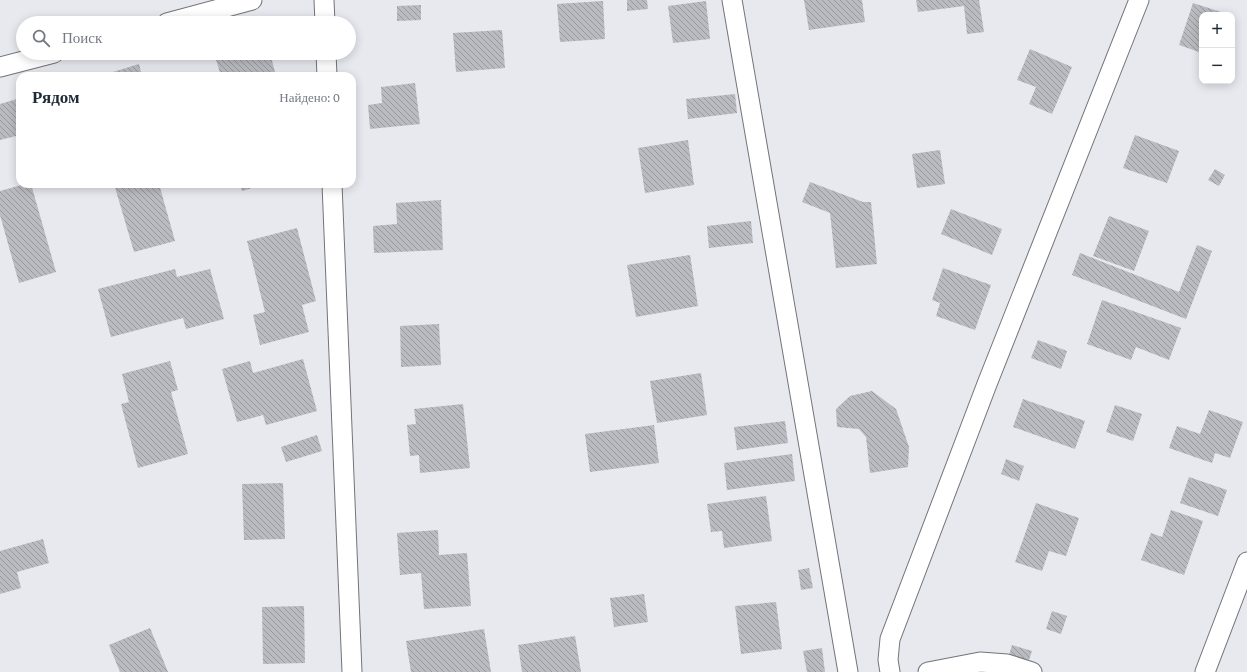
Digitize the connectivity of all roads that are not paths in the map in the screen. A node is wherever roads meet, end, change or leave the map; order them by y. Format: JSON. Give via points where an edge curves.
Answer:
{"nodes":[{"id":1,"x":252,"y":0,"type":"edge"},
{"id":2,"x":324,"y":0,"type":"edge"},
{"id":3,"x":732,"y":0,"type":"edge"},
{"id":4,"x":1139,"y":0,"type":"edge"},
{"id":5,"x":193,"y":16,"type":"edge"},
{"id":6,"x":325,"y":16,"type":"edge"},
{"id":7,"x":27,"y":60,"type":"edge"},
{"id":8,"x":326,"y":60,"type":"edge"},
{"id":9,"x":0,"y":67,"type":"edge"},
{"id":10,"x":327,"y":72,"type":"edge"},
{"id":11,"x":332,"y":188,"type":"edge"},
{"id":12,"x":1247,"y":562,"type":"edge"},
{"id":13,"x":352,"y":672,"type":"edge"},
{"id":14,"x":848,"y":672,"type":"edge"},
{"id":15,"x":890,"y":672,"type":"edge"},
{"id":16,"x":928,"y":672,"type":"edge"},
{"id":17,"x":1032,"y":672,"type":"edge"},
{"id":18,"x":1205,"y":672,"type":"edge"}],
"edges":[{"from":1,"to":5,"type":"street"},
{"from":2,"to":6,"type":"street"},
{"from":3,"to":14,"type":"street"},
{"from":4,"to":15,"type":"street","via":[[987,384],[890,639]]},
{"from":7,"to":9,"type":"street"},
{"from":8,"to":10,"type":"street"},
{"from":11,"to":13,"type":"street"},
{"from":12,"to":18,"type":"street"},
{"from":16,"to":17,"type":"street","via":[[980,662],[1007,664]]}]}
